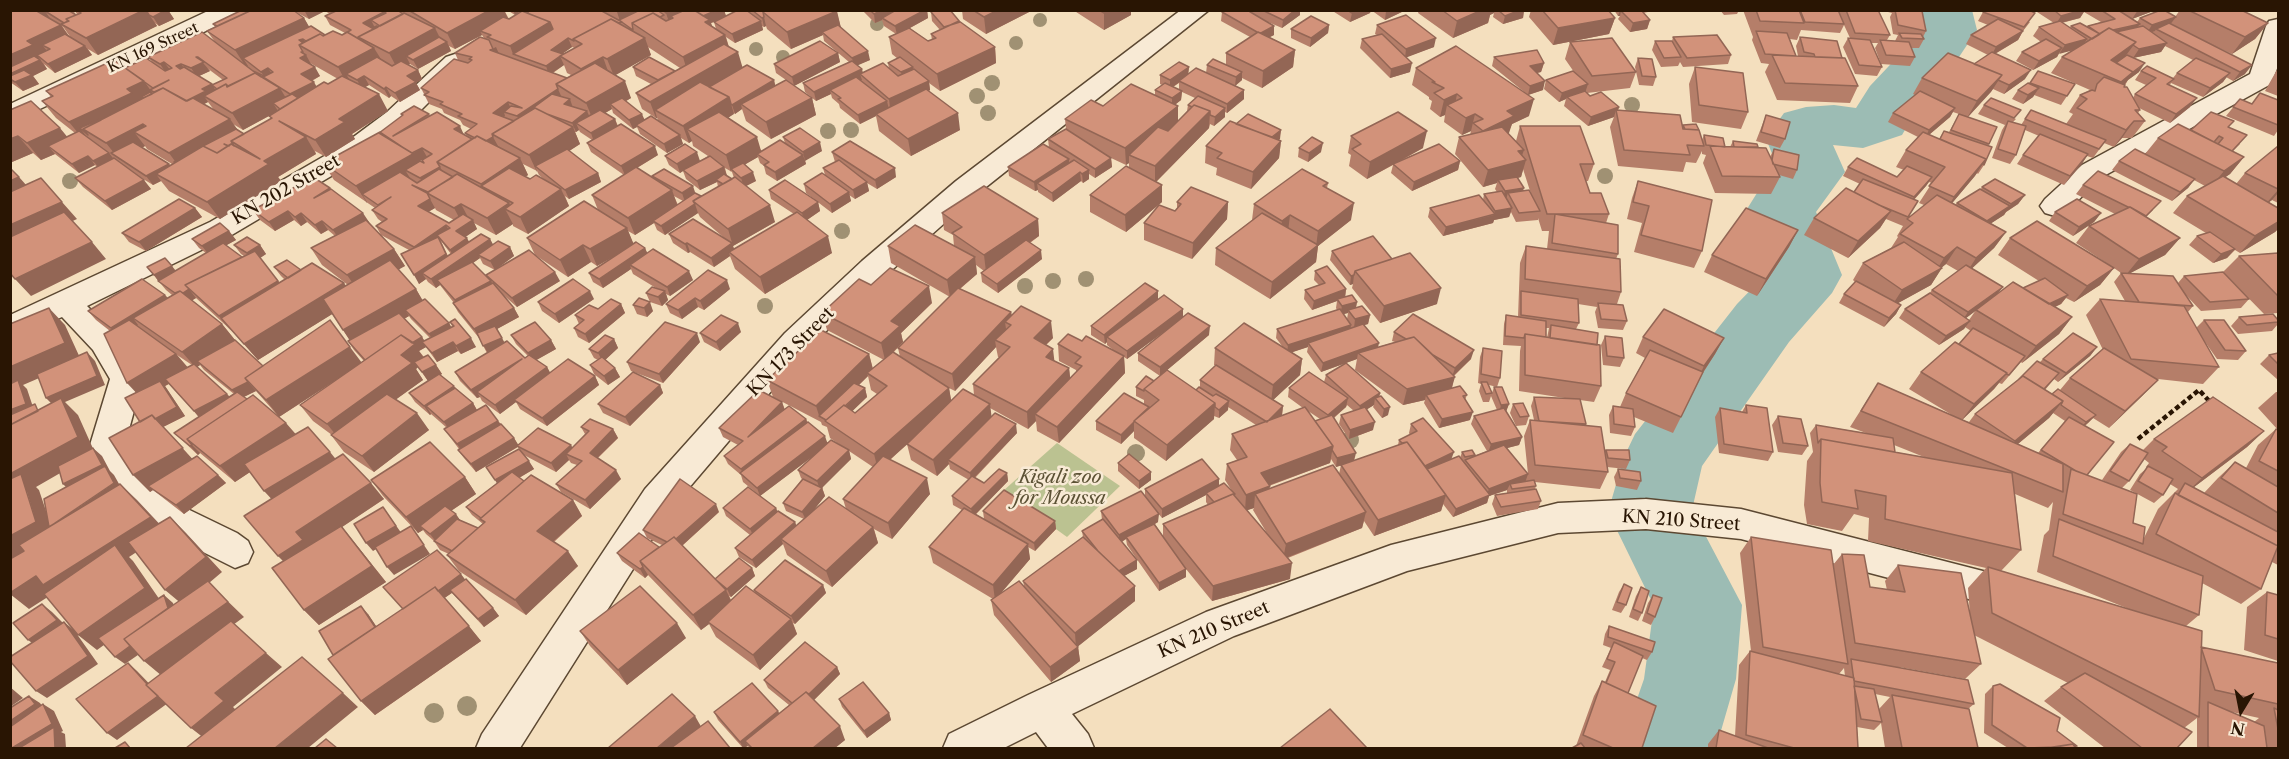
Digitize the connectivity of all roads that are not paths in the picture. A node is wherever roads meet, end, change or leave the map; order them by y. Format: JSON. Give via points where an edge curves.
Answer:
{"nodes":[{"id":1,"x":231,"y":10,"type":"edge"},
{"id":2,"x":1197,"y":10,"type":"edge"},
{"id":3,"x":2264,"y":10,"type":"edge"},
{"id":4,"x":2278,"y":19,"type":"edge"},
{"id":5,"x":2278,"y":26,"type":"edge"},
{"id":6,"x":473,"y":48,"type":"edge"},
{"id":7,"x":10,"y":115,"type":"edge"},
{"id":8,"x":2055,"y":206,"type":"dead end"},
{"id":9,"x":69,"y":302,"type":"junction"},
{"id":10,"x":10,"y":329,"type":"edge"},
{"id":11,"x":235,"y":552,"type":"dead end"},
{"id":12,"x":2047,"y":604,"type":"edge"},
{"id":13,"x":1042,"y":708,"type":"junction"},
{"id":14,"x":497,"y":748,"type":"edge"},
{"id":15,"x":964,"y":748,"type":"edge"},
{"id":16,"x":1073,"y":748,"type":"edge"}],
"edges":[{"from":1,"to":7,"type":"street","name":"KN 169 Street"},
{"from":2,"to":14,"type":"street","name":"KN 173 Street","via":[[966,188],[796,341],[658,499]]},
{"from":3,"to":4,"type":"street"},
{"from":5,"to":8,"type":"street","via":[[2262,78],[2092,171]]},
{"from":6,"to":9,"type":"street","name":"KN 202 Street","via":[[396,118],[350,153],[220,229]]},
{"from":9,"to":10,"type":"street","name":"KN 202 Street"},
{"from":9,"to":11,"type":"street","via":[[77,316],[105,342],[127,378],[107,445],[131,482],[160,513]]},
{"from":12,"to":13,"type":"street","name":"KN 210 Street","via":[[1741,524],[1646,514],[1558,518],[1404,556],[1220,624]]},
{"from":13,"to":15,"type":"street","name":"KN 210 Street"},
{"from":13,"to":16,"type":"street"}]}
